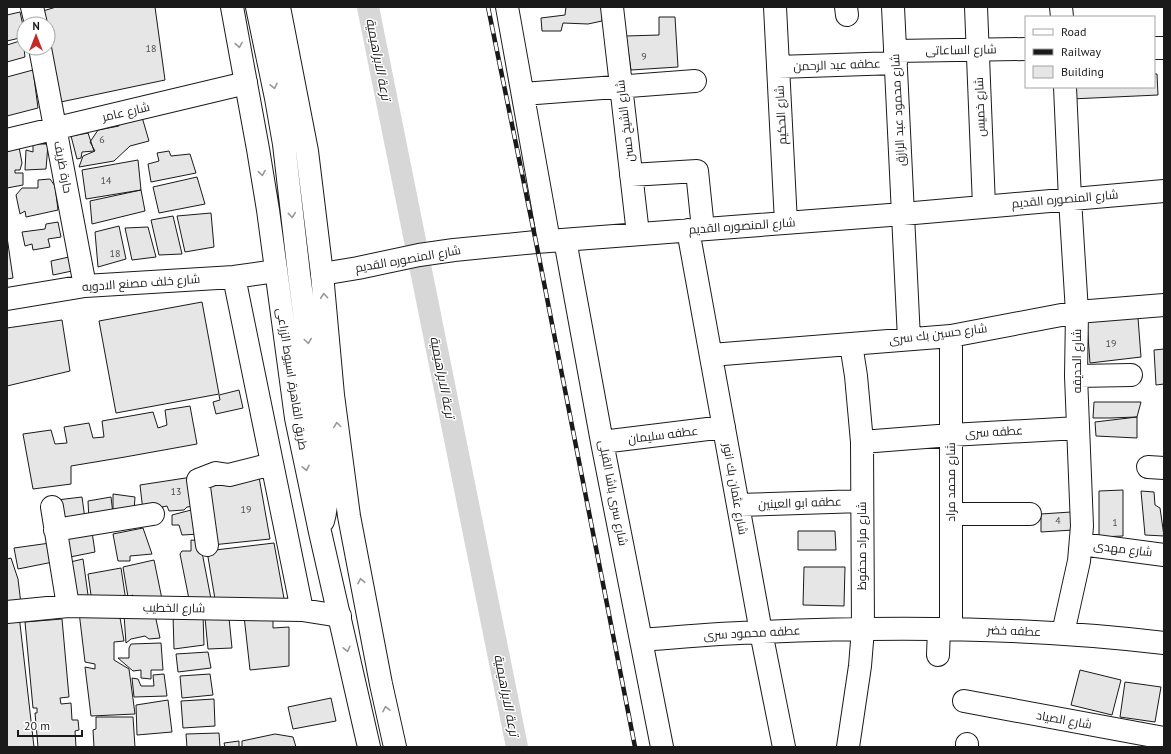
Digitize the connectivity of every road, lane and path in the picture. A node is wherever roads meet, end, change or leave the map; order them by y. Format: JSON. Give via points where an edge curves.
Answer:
{"nodes":[{"id":1,"x":232,"y":7,"type":"edge"},
{"id":2,"x":257,"y":7,"type":"edge"},
{"id":3,"x":279,"y":7,"type":"edge"},
{"id":4,"x":507,"y":7,"type":"edge"},
{"id":5,"x":612,"y":7,"type":"edge"},
{"id":6,"x":775,"y":7,"type":"edge"},
{"id":7,"x":893,"y":7,"type":"edge"},
{"id":8,"x":976,"y":7,"type":"edge"},
{"id":9,"x":1025,"y":48,"type":"edge"},
{"id":10,"x":978,"y":50,"type":"junction"},
{"id":11,"x":42,"y":56,"type":"edge"},
{"id":12,"x":896,"y":57,"type":"junction"},
{"id":13,"x":778,"y":67,"type":"junction"},
{"id":14,"x":695,"y":81,"type":"dead end"},
{"id":15,"x":246,"y":84,"type":"junction"},
{"id":16,"x":621,"y":87,"type":"junction"},
{"id":17,"x":1065,"y":88,"type":"edge"},
{"id":18,"x":523,"y":94,"type":"junction"},
{"id":19,"x":56,"y":128,"type":"junction"},
{"id":20,"x":7,"y":140,"type":"edge"},
{"id":21,"x":631,"y":175,"type":"junction"},
{"id":22,"x":1164,"y":191,"type":"edge"},
{"id":23,"x":1070,"y":199,"type":"junction"},
{"id":24,"x":984,"y":206,"type":"junction"},
{"id":25,"x":903,"y":214,"type":"junction"},
{"id":26,"x":786,"y":223,"type":"junction"},
{"id":27,"x":695,"y":230,"type":"junction"},
{"id":28,"x":638,"y":234,"type":"junction"},
{"id":29,"x":557,"y":240,"type":"junction"},
{"id":30,"x":276,"y":271,"type":"junction"},
{"id":31,"x":322,"y":274,"type":"junction"},
{"id":32,"x":234,"y":277,"type":"junction"},
{"id":33,"x":85,"y":286,"type":"junction"},
{"id":34,"x":7,"y":299,"type":"edge"},
{"id":35,"x":1164,"y":304,"type":"edge"},
{"id":36,"x":1077,"y":312,"type":"junction"},
{"id":37,"x":951,"y":336,"type":"junction"},
{"id":38,"x":909,"y":339,"type":"junction"},
{"id":39,"x":852,"y":344,"type":"junction"},
{"id":40,"x":711,"y":355,"type":"junction"},
{"id":41,"x":1130,"y":375,"type":"dead end"},
{"id":42,"x":1076,"y":376,"type":"junction"},
{"id":43,"x":724,"y":427,"type":"junction"},
{"id":44,"x":1078,"y":428,"type":"junction"},
{"id":45,"x":951,"y":435,"type":"junction"},
{"id":46,"x":602,"y":442,"type":"junction"},
{"id":47,"x":862,"y":442,"type":"junction"},
{"id":48,"x":272,"y":464,"type":"junction"},
{"id":49,"x":862,"y":501,"type":"junction"},
{"id":50,"x":738,"y":505,"type":"junction"},
{"id":51,"x":52,"y":507,"type":"dead end"},
{"id":52,"x":153,"y":514,"type":"dead end"},
{"id":53,"x":951,"y":514,"type":"junction"},
{"id":54,"x":1030,"y":514,"type":"dead end"},
{"id":55,"x":55,"y":530,"type":"junction"},
{"id":56,"x":320,"y":532,"type":"junction"},
{"id":57,"x":1081,"y":544,"type":"junction"},
{"id":58,"x":207,"y":545,"type":"dead end"},
{"id":59,"x":1164,"y":555,"type":"edge"},
{"id":60,"x":68,"y":606,"type":"junction"},
{"id":61,"x":302,"y":610,"type":"junction"},
{"id":62,"x":7,"y":612,"type":"edge"},
{"id":63,"x":340,"y":616,"type":"junction"},
{"id":64,"x":862,"y":629,"type":"junction"},
{"id":65,"x":945,"y":629,"type":"junction"},
{"id":66,"x":761,"y":632,"type":"junction"},
{"id":67,"x":1063,"y":633,"type":"junction"},
{"id":68,"x":641,"y":640,"type":"junction"},
{"id":69,"x":1164,"y":643,"type":"edge"},
{"id":70,"x":938,"y":656,"type":"dead end"},
{"id":71,"x":964,"y":701,"type":"dead end"},
{"id":72,"x":1164,"y":738,"type":"edge"},
{"id":73,"x":369,"y":747,"type":"edge"},
{"id":74,"x":395,"y":747,"type":"edge"},
{"id":75,"x":662,"y":747,"type":"edge"},
{"id":76,"x":784,"y":747,"type":"edge"},
{"id":77,"x":848,"y":747,"type":"edge"}],
"edges":[{"from":1,"to":15,"type":"main road","name":"طريق القاهرة, اسيوط الزراعى","one_way":true},
{"from":2,"to":56,"type":"main road","one_way":true,"via":[[284,144],[327,494],[327,507]]},
{"from":3,"to":31,"type":"main road","via":[[307,151]]},
{"from":4,"to":18,"type":"main road","name":"شارع سرى باشا القبلى"},
{"from":5,"to":16,"type":"main road","name":"شارع الشيخ حسن"},
{"from":6,"to":13,"type":"main road","name":"شارع الحكيم"},
{"from":7,"to":12,"type":"main road","name":"شارع محمود عبد الرازق"},
{"from":8,"to":10,"type":"main road","name":"شارع خميس"},
{"from":9,"to":10,"type":"main road","name":"شارع الساعاتى"},
{"from":10,"to":12,"type":"main road","name":"شارع الساعاتى"},
{"from":10,"to":24,"type":"main road","name":"شارع خميس"},
{"from":11,"to":19,"type":"main road","name":"حارة ظريف"},
{"from":12,"to":13,"type":"main road","name":"عطفه عبد الرحمن"},
{"from":12,"to":25,"type":"main road","name":"شارع محمود عبد الرازق"},
{"from":13,"to":26,"type":"main road","name":"شارع الحكيم"},
{"from":14,"to":16,"type":"main road"},
{"from":15,"to":19,"type":"main road","name":"شارع عامر"},
{"from":15,"to":30,"type":"main road","name":"طريق القاهرة, اسيوط الزراعى","one_way":true},
{"from":16,"to":18,"type":"main road"},
{"from":16,"to":21,"type":"main road","name":"شارع الشيخ حسن"},
{"from":17,"to":23,"type":"main road","name":"شارع الحديقه"},
{"from":18,"to":29,"type":"main road","name":"شارع سرى باشا القبلى"},
{"from":19,"to":20,"type":"main road","name":"شارع عامر"},
{"from":19,"to":33,"type":"main road","name":"حارة ظريف"},
{"from":21,"to":27,"type":"main road","name":"شارع عثمان بك انور","via":[[697,171]]},
{"from":21,"to":28,"type":"main road","name":"شارع الشيخ حسن"},
{"from":22,"to":23,"type":"main road","name":"شارع المنصوره القديم"},
{"from":23,"to":24,"type":"main road","name":"شارع المنصوره القديم"},
{"from":23,"to":36,"type":"main road","name":"شارع الحديقه"},
{"from":24,"to":25,"type":"main road","name":"شارع المنصوره القديم"},
{"from":25,"to":26,"type":"main road","name":"شارع المنصوره القديم"},
{"from":25,"to":38,"type":"main road","name":"شارع محمود عبد الرازق"},
{"from":26,"to":27,"type":"main road","name":"شارع المنصوره القديم"},
{"from":27,"to":28,"type":"main road","name":"شارع المنصوره القديم"},
{"from":27,"to":40,"type":"main road","name":"شارع عثمان بك انور"},
{"from":28,"to":29,"type":"main road","name":"شارع المنصوره القديم"},
{"from":29,"to":31,"type":"main road","name":"شارع المنصوره القديم","via":[[419,255]]},
{"from":29,"to":46,"type":"main road","name":"شارع سرى باشا القبلى"},
{"from":30,"to":32,"type":"main road","name":"شارع خلف مصنع الادويه"},
{"from":30,"to":56,"type":"main road","name":"طريق القاهرة, اسيوط الزراعى","one_way":true,"via":[[296,418]]},
{"from":74,"to":31,"type":"main road","one_way":true,"via":[[349,516],[333,395]]},
{"from":32,"to":33,"type":"main road","name":"شارع خلف مصنع الادويه"},
{"from":32,"to":48,"type":"main road"},
{"from":33,"to":34,"type":"main road","name":"شارع خلف مصنع الادويه"},
{"from":35,"to":36,"type":"main road","name":"شارع حسين بك سرى"},
{"from":36,"to":37,"type":"main road","name":"شارع حسين بك سرى"},
{"from":36,"to":42,"type":"main road","name":"شارع الحديقه"},
{"from":37,"to":38,"type":"main road","name":"شارع حسين بك سرى"},
{"from":37,"to":45,"type":"main road","name":"شارع محمد مراد"},
{"from":38,"to":39,"type":"main road","name":"شارع حسين بك سرى"},
{"from":39,"to":40,"type":"main road","name":"شارع حسين بك سرى"},
{"from":39,"to":47,"type":"main road","name":"شارع مراد محفوظ"},
{"from":40,"to":43,"type":"main road","name":"شارع عثمان بك انور"},
{"from":41,"to":42,"type":"main road"},
{"from":42,"to":44,"type":"main road","name":"شارع الحديقه"},
{"from":43,"to":46,"type":"main road","name":"عطفه سليمان"},
{"from":43,"to":50,"type":"main road","name":"شارع عثمان بك انور"},
{"from":44,"to":45,"type":"main road","name":"عطفه سرى"},
{"from":44,"to":57,"type":"main road","name":"شارع الحديقه"},
{"from":45,"to":47,"type":"main road","name":"عطفه سرى"},
{"from":45,"to":53,"type":"main road","name":"شارع محمد مراد"},
{"from":46,"to":68,"type":"main road","name":"شارع سرى باشا القبلى"},
{"from":47,"to":49,"type":"main road","name":"شارع مراد محفوظ"},
{"from":48,"to":58,"type":"main road","via":[[228,475],[216,473],[198,480]]},
{"from":48,"to":61,"type":"main road"},
{"from":49,"to":50,"type":"main road","name":"عطفه ابو العينين"},
{"from":49,"to":64,"type":"main road","name":"شارع مراد محفوظ"},
{"from":50,"to":66,"type":"main road","name":"شارع عثمان بك انور"},
{"from":51,"to":55,"type":"main road"},
{"from":52,"to":55,"type":"main road"},
{"from":53,"to":54,"type":"main road"},
{"from":53,"to":65,"type":"main road","name":"شارع محمد مراد"},
{"from":55,"to":60,"type":"main road"},
{"from":56,"to":63,"type":"main road","name":"طريق القاهرة, اسيوط الزراعى"},
{"from":57,"to":59,"type":"main road","name":"شارع مهدى"},
{"from":57,"to":67,"type":"main road","name":"شارع الحديقه"},
{"from":60,"to":61,"type":"main road","name":"شارع الخطيب"},
{"from":60,"to":62,"type":"main road","name":"شارع الخطيب"},
{"from":61,"to":63,"type":"main road","name":"شارع الخطيب"},
{"from":63,"to":73,"type":"main road","name":"طريق القاهرة, اسيوط الزراعى","one_way":true},
{"from":64,"to":65,"type":"main road","name":"عطفه خضر"},
{"from":64,"to":66,"type":"main road","name":"عطفه محمود سرى"},
{"from":64,"to":77,"type":"main road","name":"شارع مراد محفوظ","via":[[860,666]]},
{"from":65,"to":67,"type":"main road","name":"عطفه خضر"},
{"from":65,"to":70,"type":"main road","name":"شارع محمد مراد"},
{"from":66,"to":68,"type":"main road","name":"عطفه محمود سرى"},
{"from":66,"to":76,"type":"main road","name":"شارع عثمان بك انور"},
{"from":67,"to":69,"type":"main road","name":"عطفه خضر"},
{"from":68,"to":75,"type":"main road","name":"شارع سرى باشا القبلى"},
{"from":71,"to":72,"type":"main road","name":"شارع الصياد"}]}
